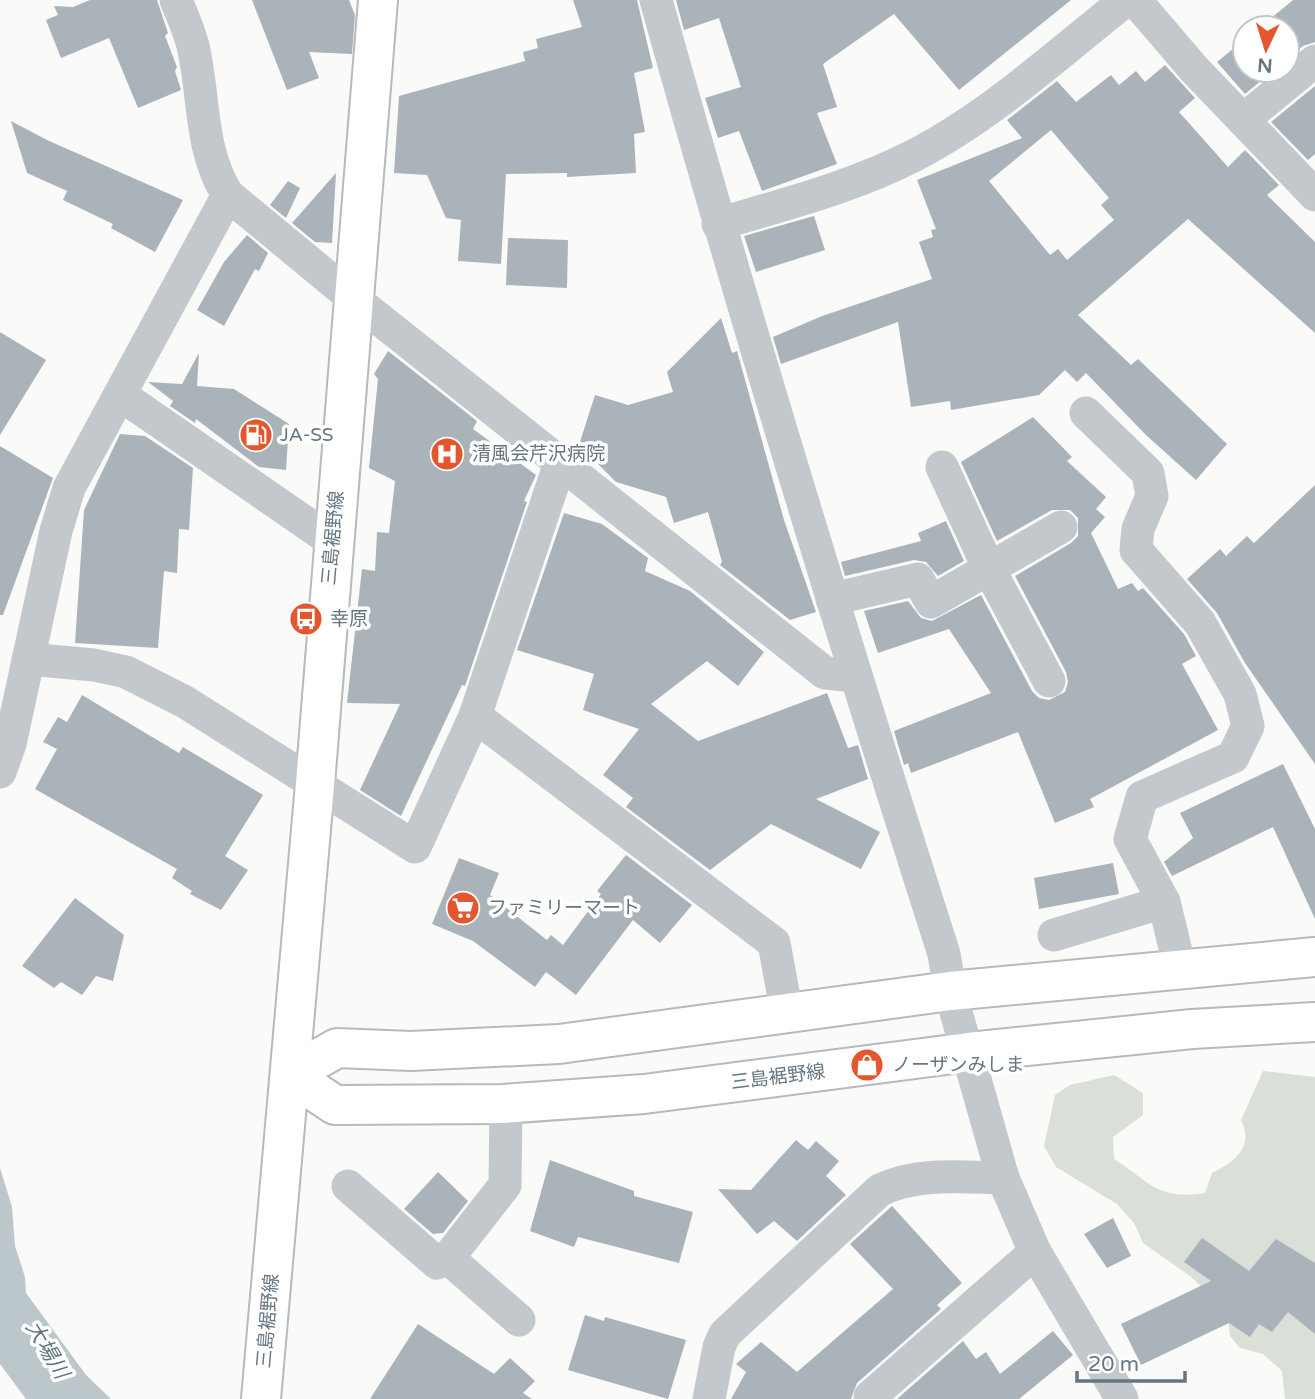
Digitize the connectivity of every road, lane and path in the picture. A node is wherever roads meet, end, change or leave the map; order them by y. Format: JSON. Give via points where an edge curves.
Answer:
{"nodes":[{"id":1,"x":176,"y":0,"type":"edge"},
{"id":2,"x":377,"y":0,"type":"edge"},
{"id":3,"x":656,"y":0,"type":"edge"},
{"id":4,"x":1126,"y":0,"type":"edge"},
{"id":5,"x":1135,"y":0,"type":"edge"},
{"id":6,"x":1315,"y":61,"type":"edge"},
{"id":7,"x":1243,"y":120,"type":"junction"},
{"id":8,"x":1315,"y":194,"type":"edge"},
{"id":9,"x":228,"y":195,"type":"junction"},
{"id":10,"x":718,"y":223,"type":"junction"},
{"id":11,"x":354,"y":299,"type":"junction"},
{"id":12,"x":122,"y":396,"type":"junction"},
{"id":13,"x":1086,"y":413,"type":"dead end"},
{"id":14,"x":560,"y":463,"type":"junction"},
{"id":15,"x":942,"y":467,"type":"dead end"},
{"id":16,"x":1061,"y":527,"type":"dead end"},
{"id":17,"x":332,"y":541,"type":"junction"},
{"id":18,"x":989,"y":569,"type":"junction"},
{"id":19,"x":832,"y":599,"type":"junction"},
{"id":20,"x":17,"y":670,"type":"edge"},
{"id":21,"x":855,"y":676,"type":"junction"},
{"id":22,"x":1049,"y":681,"type":"dead end"},
{"id":23,"x":475,"y":716,"type":"junction"},
{"id":24,"x":0,"y":772,"type":"edge"},
{"id":25,"x":315,"y":784,"type":"junction"},
{"id":26,"x":1164,"y":902,"type":"junction"},
{"id":27,"x":1054,"y":934,"type":"dead end"},
{"id":28,"x":1315,"y":957,"type":"edge"},
{"id":29,"x":1180,"y":968,"type":"junction"},
{"id":30,"x":950,"y":991,"type":"junction"},
{"id":31,"x":787,"y":1014,"type":"junction"},
{"id":32,"x":1315,"y":1022,"type":"edge"},
{"id":33,"x":969,"y":1052,"type":"junction"},
{"id":34,"x":290,"y":1076,"type":"junction"},
{"id":35,"x":506,"y":1104,"type":"junction"},
{"id":36,"x":1003,"y":1178,"type":"junction"},
{"id":37,"x":348,"y":1186,"type":"dead end"},
{"id":38,"x":1035,"y":1252,"type":"junction"},
{"id":39,"x":448,"y":1258,"type":"junction"},
{"id":40,"x":519,"y":1320,"type":"dead end"},
{"id":41,"x":870,"y":1397,"type":"dead end"},
{"id":42,"x":261,"y":1399,"type":"edge"},
{"id":43,"x":709,"y":1399,"type":"edge"},
{"id":44,"x":1122,"y":1399,"type":"edge"}],
"edges":[{"from":1,"to":9,"type":"street","via":[[193,47],[208,151]]},
{"from":2,"to":11,"type":"main road","name":"三島裾野線"},
{"from":3,"to":10,"type":"street"},
{"from":4,"to":10,"type":"street","via":[[991,107],[916,155],[833,191]]},
{"from":5,"to":7,"type":"street"},
{"from":6,"to":7,"type":"street"},
{"from":7,"to":8,"type":"street"},
{"from":9,"to":11,"type":"street"},
{"from":9,"to":12,"type":"street"},
{"from":10,"to":19,"type":"street"},
{"from":11,"to":14,"type":"street"},
{"from":11,"to":17,"type":"main road","name":"三島裾野線"},
{"from":12,"to":17,"type":"street"},
{"from":12,"to":20,"type":"street","via":[[69,488]]},
{"from":13,"to":26,"type":"street","via":[[1148,473],[1152,496],[1138,529],[1136,550],[1200,623],[1240,694],[1248,726],[1233,757],[1142,797],[1130,839]]},
{"from":14,"to":21,"type":"street","via":[[825,673]]},
{"from":14,"to":23,"type":"street"},
{"from":15,"to":18,"type":"street"},
{"from":16,"to":18,"type":"street"},
{"from":17,"to":25,"type":"main road","name":"三島裾野線"},
{"from":18,"to":19,"type":"street","via":[[931,602],[918,579]]},
{"from":18,"to":22,"type":"street"},
{"from":19,"to":21,"type":"street"},
{"from":20,"to":24,"type":"street","via":[[10,744]]},
{"from":20,"to":25,"type":"street","via":[[94,665],[126,672],[185,702]]},
{"from":21,"to":30,"type":"street","via":[[944,954]]},
{"from":23,"to":25,"type":"street","via":[[415,847]]},
{"from":23,"to":31,"type":"street","via":[[774,943]]},
{"from":25,"to":34,"type":"main road","name":"三島裾野線"},
{"from":26,"to":27,"type":"street"},
{"from":26,"to":29,"type":"street"},
{"from":28,"to":29,"type":"main road"},
{"from":29,"to":30,"type":"main road"},
{"from":30,"to":31,"type":"main road"},
{"from":30,"to":33,"type":"street"},
{"from":31,"to":34,"type":"main road","via":[[559,1044],[411,1051],[337,1048]]},
{"from":32,"to":33,"type":"main road","name":"三島裾野線","via":[[1192,1029]]},
{"from":33,"to":35,"type":"main road","name":"三島裾野線","via":[[644,1094]]},
{"from":33,"to":36,"type":"street"},
{"from":34,"to":35,"type":"main road","name":"三島裾野線","via":[[335,1105]]},
{"from":34,"to":42,"type":"main road","name":"三島裾野線"},
{"from":35,"to":39,"type":"street","via":[[505,1185]]},
{"from":36,"to":38,"type":"street"},
{"from":36,"to":43,"type":"street","via":[[932,1177],[899,1181],[880,1190],[725,1334]]},
{"from":37,"to":39,"type":"street","via":[[437,1263]]},
{"from":38,"to":41,"type":"street"},
{"from":38,"to":44,"type":"street"},
{"from":39,"to":40,"type":"street"}]}
